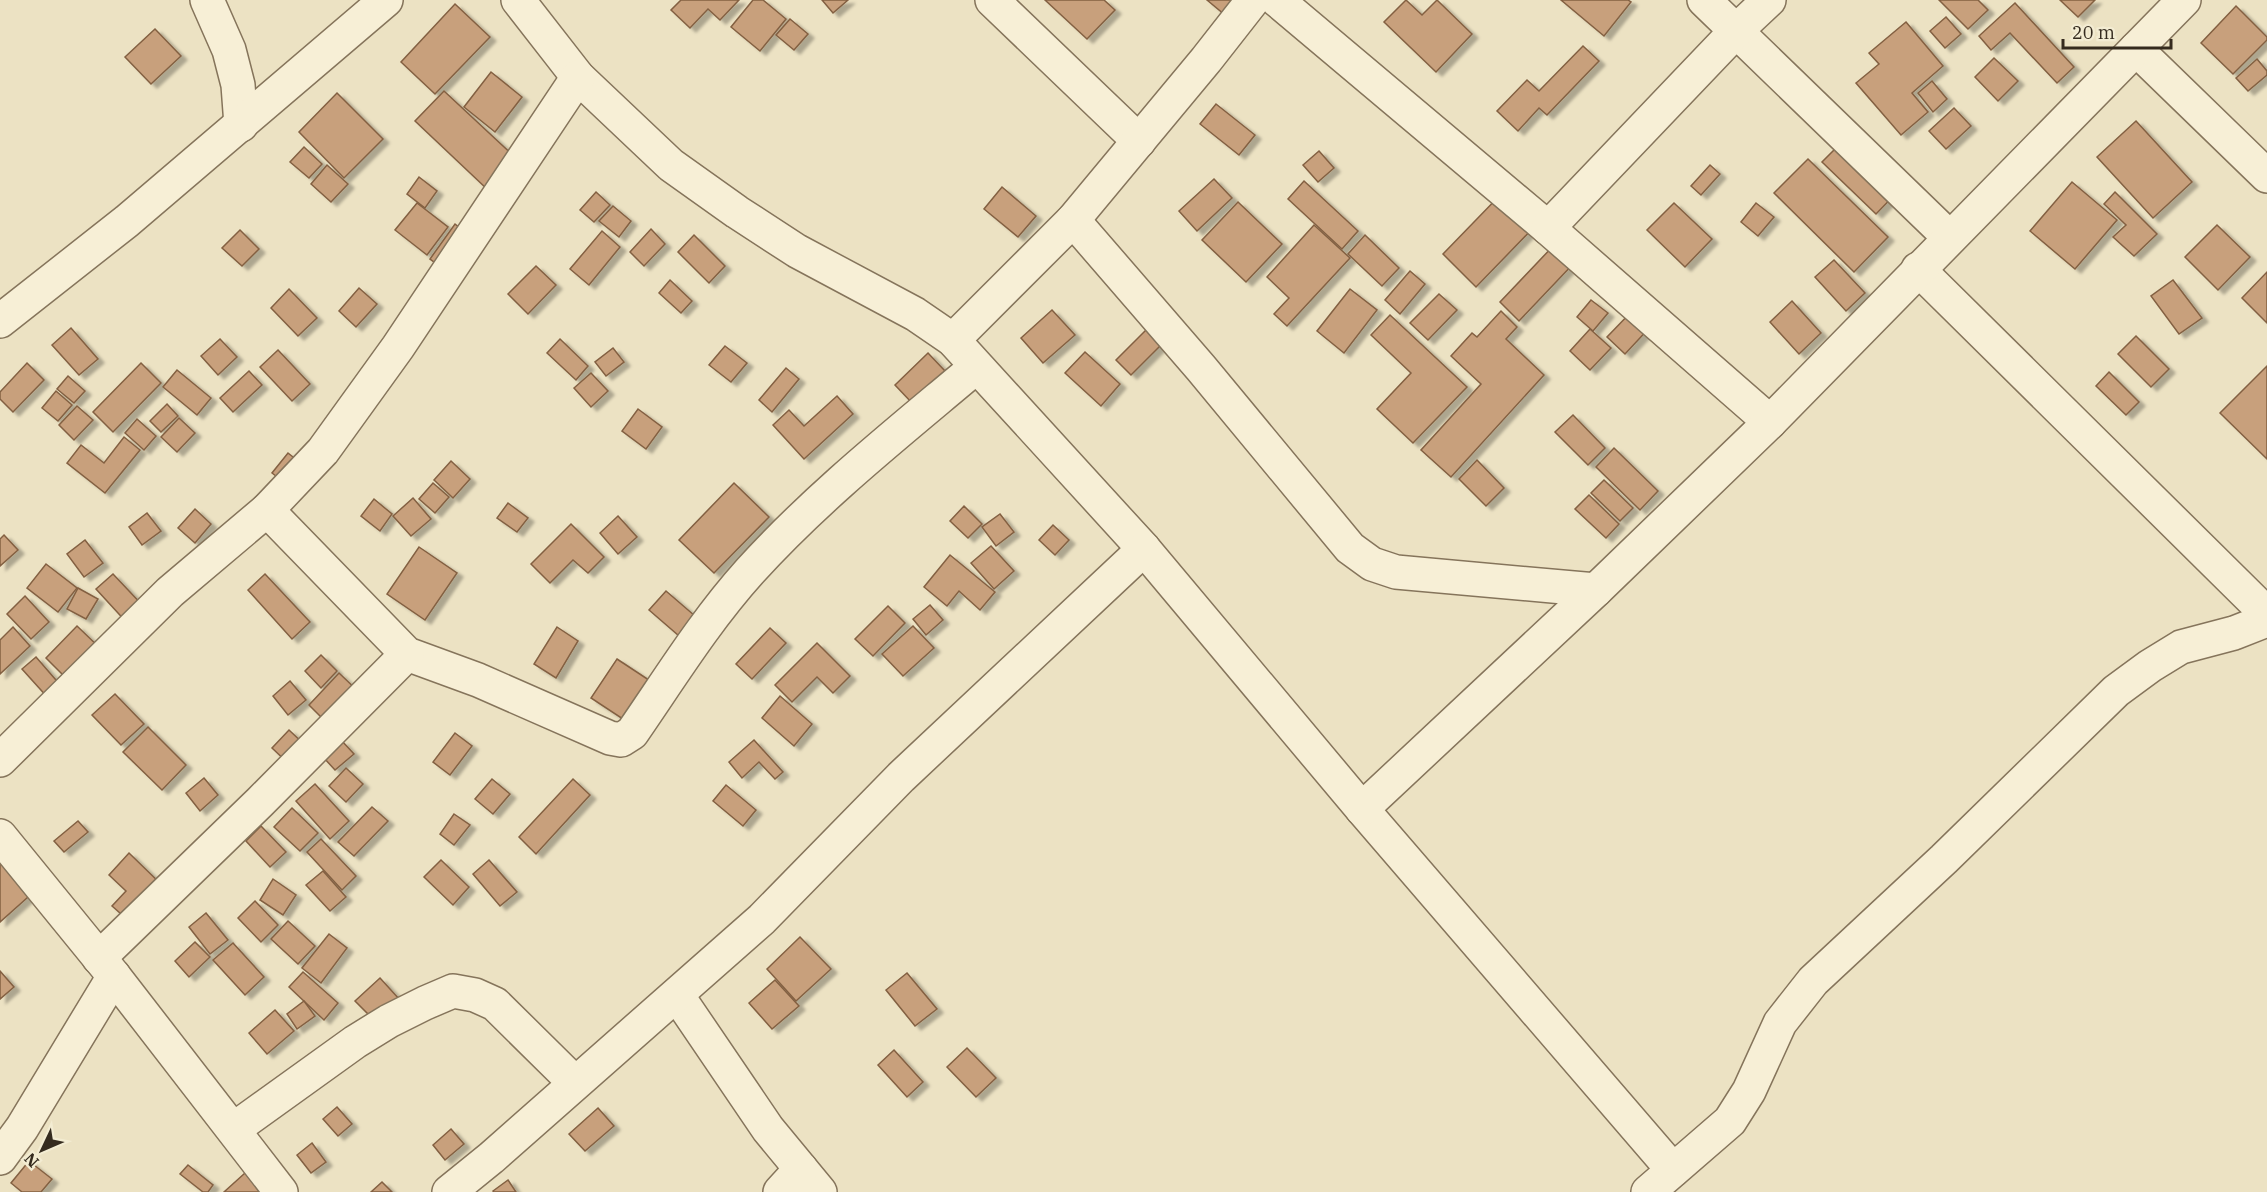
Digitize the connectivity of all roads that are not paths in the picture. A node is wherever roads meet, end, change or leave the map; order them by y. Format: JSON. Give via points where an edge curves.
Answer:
{"nodes":[{"id":1,"x":207,"y":0,"type":"edge"},
{"id":2,"x":386,"y":0,"type":"edge"},
{"id":3,"x":518,"y":0,"type":"edge"},
{"id":4,"x":1252,"y":0,"type":"edge"},
{"id":5,"x":1277,"y":0,"type":"edge"},
{"id":6,"x":1704,"y":0,"type":"edge"},
{"id":7,"x":1769,"y":0,"type":"edge"},
{"id":8,"x":2184,"y":0,"type":"edge"},
{"id":9,"x":1000,"y":3,"type":"edge"},
{"id":10,"x":1736,"y":31,"type":"junction"},
{"id":11,"x":2136,"y":49,"type":"junction"},
{"id":12,"x":578,"y":77,"type":"junction"},
{"id":13,"x":242,"y":125,"type":"junction"},
{"id":14,"x":1139,"y":141,"type":"junction"},
{"id":15,"x":2267,"y":176,"type":"edge"},
{"id":16,"x":1073,"y":220,"type":"junction"},
{"id":17,"x":1548,"y":228,"type":"junction"},
{"id":18,"x":1950,"y":238,"type":"junction"},
{"id":19,"x":1918,"y":269,"type":"junction"},
{"id":20,"x":0,"y":321,"type":"edge"},
{"id":21,"x":953,"y":340,"type":"junction"},
{"id":22,"x":976,"y":367,"type":"junction"},
{"id":23,"x":1770,"y":422,"type":"junction"},
{"id":24,"x":267,"y":510,"type":"junction"},
{"id":25,"x":1144,"y":549,"type":"junction"},
{"id":26,"x":1596,"y":590,"type":"junction"},
{"id":27,"x":2267,"y":614,"type":"edge"},
{"id":28,"x":2267,"y":620,"type":"edge"},
{"id":29,"x":407,"y":654,"type":"junction"},
{"id":30,"x":0,"y":760,"type":"edge"},
{"id":31,"x":1362,"y":809,"type":"junction"},
{"id":32,"x":0,"y":836,"type":"edge"},
{"id":33,"x":106,"y":967,"type":"junction"},
{"id":34,"x":676,"y":995,"type":"junction"},
{"id":35,"x":576,"y":1083,"type":"junction"},
{"id":36,"x":234,"y":1129,"type":"junction"},
{"id":37,"x":0,"y":1158,"type":"edge"},
{"id":38,"x":1673,"y":1170,"type":"junction"},
{"id":39,"x":800,"y":1184,"type":"edge"},
{"id":40,"x":281,"y":1192,"type":"edge"},
{"id":41,"x":449,"y":1192,"type":"edge"},
{"id":42,"x":1648,"y":1192,"type":"edge"}],
"edges":[{"from":1,"to":13,"type":"street","via":[[229,50]]},
{"from":2,"to":13,"type":"street"},
{"from":3,"to":12,"type":"street"},
{"from":4,"to":14,"type":"street"},
{"from":5,"to":17,"type":"street"},
{"from":6,"to":10,"type":"street"},
{"from":7,"to":10,"type":"street"},
{"from":8,"to":11,"type":"street"},
{"from":9,"to":14,"type":"street"},
{"from":10,"to":17,"type":"street"},
{"from":10,"to":18,"type":"street"},
{"from":11,"to":15,"type":"street"},
{"from":11,"to":18,"type":"street"},
{"from":12,"to":21,"type":"street","via":[[671,165],[737,212]]},
{"from":12,"to":24,"type":"street","via":[[391,357],[323,451]]},
{"from":13,"to":20,"type":"street"},
{"from":14,"to":16,"type":"street"},
{"from":16,"to":21,"type":"street"},
{"from":16,"to":26,"type":"street","via":[[1350,548],[1372,564],[1396,572]]},
{"from":17,"to":23,"type":"street"},
{"from":18,"to":19,"type":"street"},
{"from":19,"to":23,"type":"street"},
{"from":19,"to":27,"type":"street"},
{"from":21,"to":22,"type":"street"},
{"from":22,"to":25,"type":"street"},
{"from":22,"to":29,"type":"street","via":[[837,484],[751,570],[710,619],[632,733],[621,740]]},
{"from":23,"to":26,"type":"street"},
{"from":24,"to":29,"type":"street"},
{"from":24,"to":30,"type":"street","via":[[170,592]]},
{"from":25,"to":31,"type":"street"},
{"from":25,"to":34,"type":"street","via":[[901,777],[762,919]]},
{"from":26,"to":31,"type":"street"},
{"from":28,"to":38,"type":"street","via":[[2181,647],[2116,691],[1813,981],[1780,1023],[1749,1091],[1730,1121]]},
{"from":29,"to":33,"type":"street","via":[[260,802]]},
{"from":31,"to":38,"type":"street"},
{"from":32,"to":33,"type":"street"},
{"from":33,"to":36,"type":"street"},
{"from":33,"to":37,"type":"street","via":[[22,1128]]},
{"from":34,"to":35,"type":"street"},
{"from":34,"to":39,"type":"street","via":[[768,1129]]},
{"from":35,"to":36,"type":"street","via":[[495,1004],[475,994],[453,992],[424,1003],[355,1042]]},
{"from":35,"to":41,"type":"street"},
{"from":36,"to":40,"type":"street"},
{"from":38,"to":42,"type":"street"}]}
